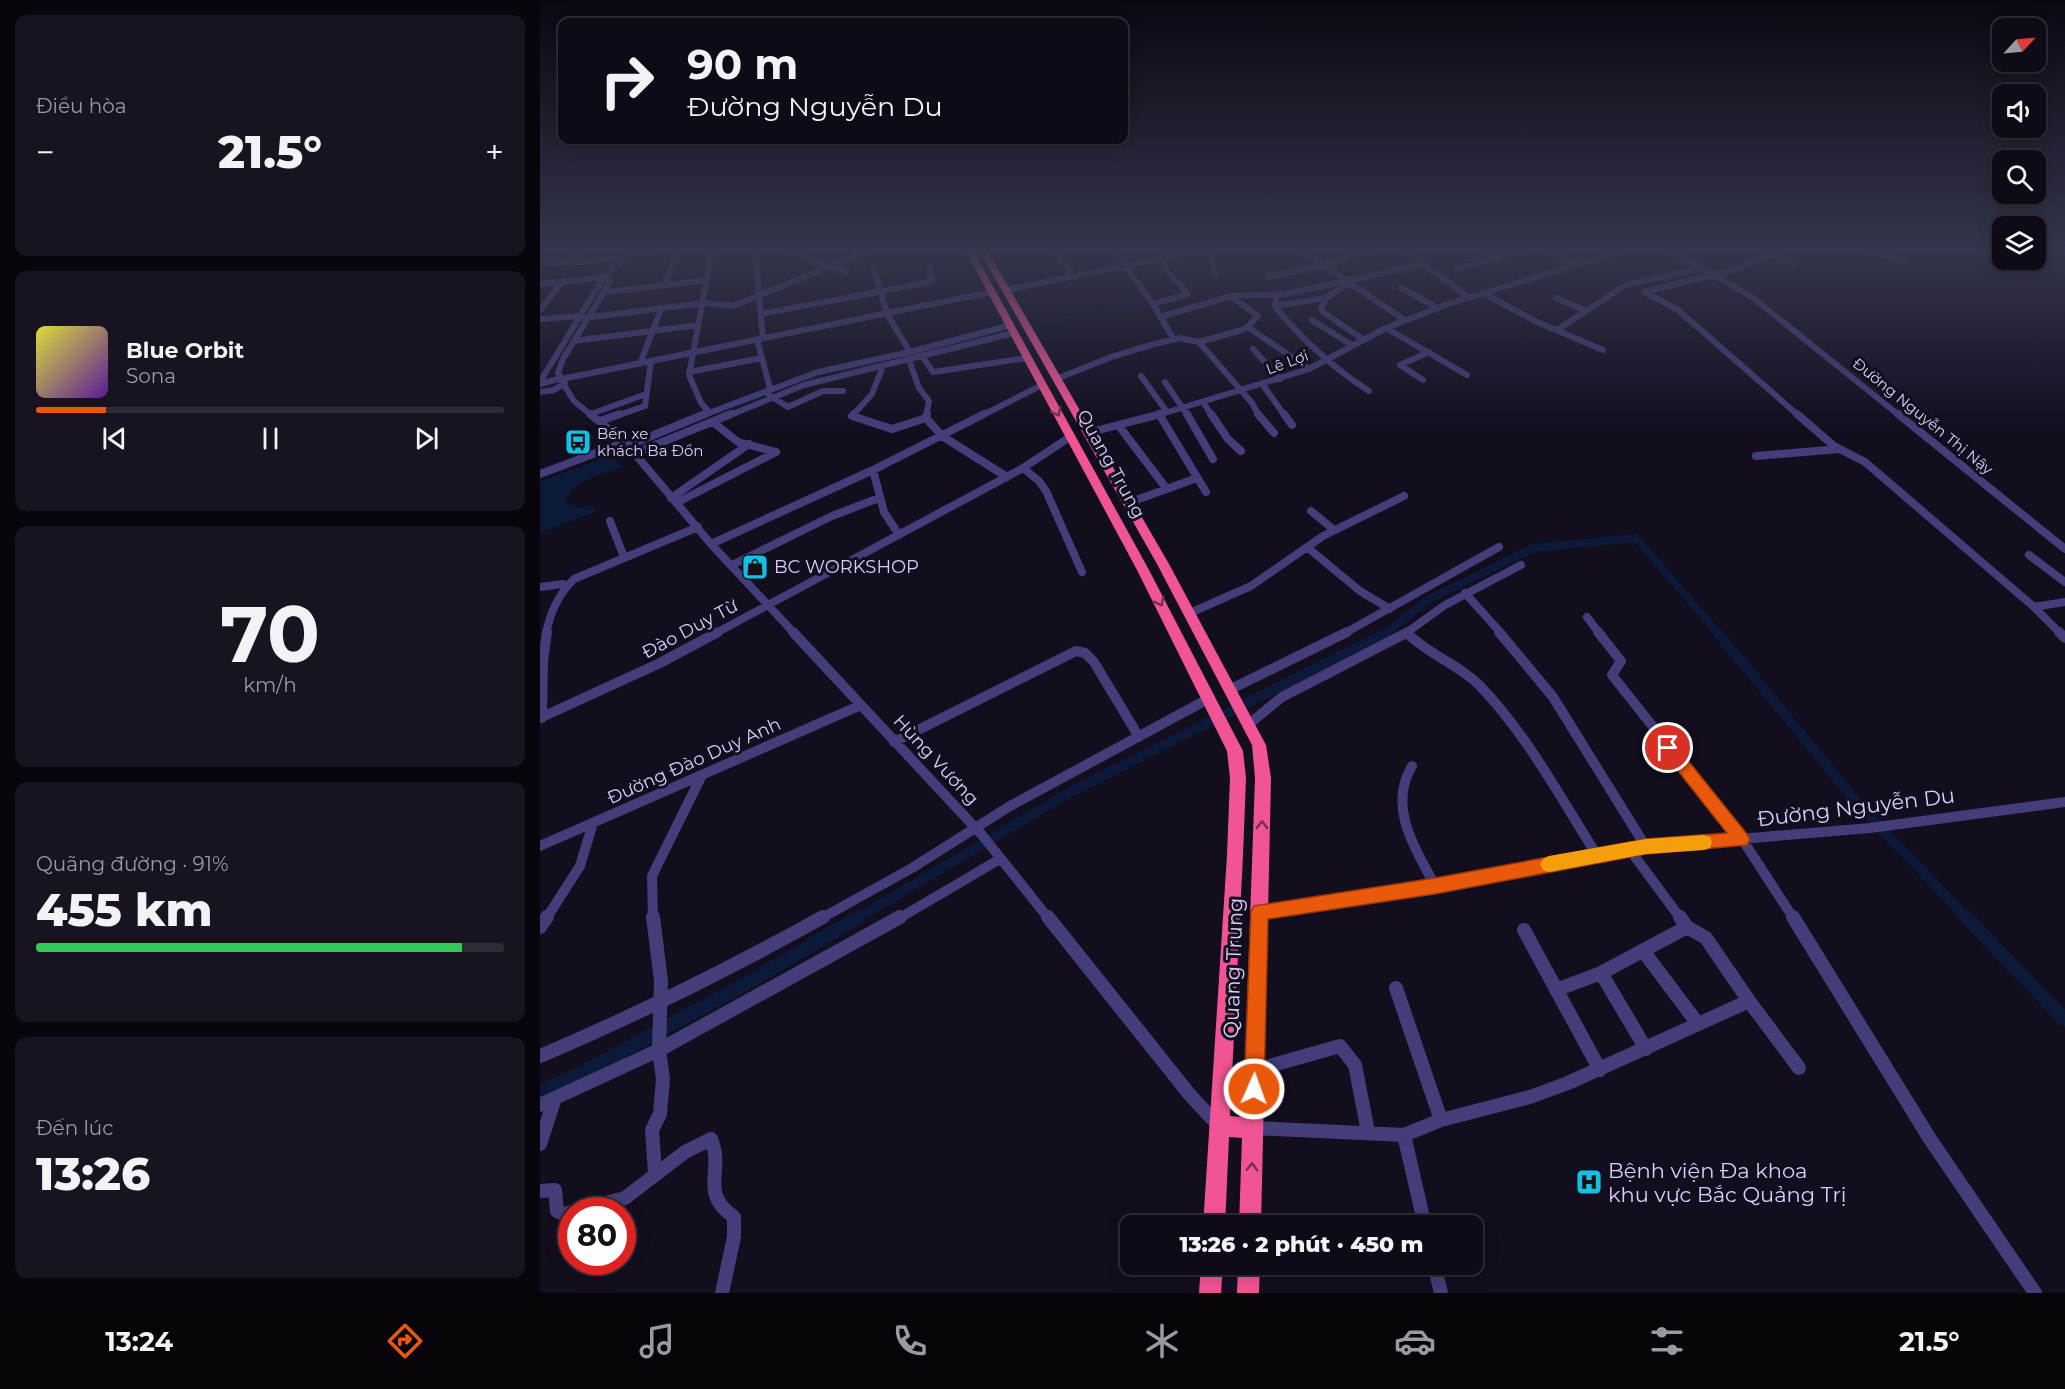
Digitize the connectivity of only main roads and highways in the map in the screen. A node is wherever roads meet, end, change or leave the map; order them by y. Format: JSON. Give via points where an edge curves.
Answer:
{"nodes":[{"id":1,"x":1002,"y":310,"type":"edge"},
{"id":2,"x":1018,"y":310,"type":"edge"},
{"id":3,"x":1024,"y":320,"type":"junction"},
{"id":4,"x":1013,"y":330,"type":"junction"},
{"id":5,"x":1032,"y":336,"type":"junction"},
{"id":6,"x":1043,"y":355,"type":"junction"},
{"id":7,"x":1028,"y":358,"type":"junction"},
{"id":8,"x":1087,"y":433,"type":"junction"},
{"id":9,"x":1070,"y":437,"type":"junction"},
{"id":10,"x":1163,"y":564,"type":"junction"},
{"id":11,"x":1143,"y":570,"type":"junction"},
{"id":12,"x":1235,"y":855,"type":"junction"},
{"id":13,"x":1262,"y":856,"type":"junction"},
{"id":14,"x":1219,"y":1126,"type":"junction"},
{"id":15,"x":1253,"y":1128,"type":"junction"},
{"id":16,"x":1215,"y":1215,"type":"edge"},
{"id":17,"x":1250,"y":1215,"type":"edge"},
{"id":18,"x":1211,"y":1275,"type":"edge"},
{"id":19,"x":1249,"y":1275,"type":"edge"},
{"id":20,"x":1210,"y":1293,"type":"edge"},
{"id":21,"x":1248,"y":1293,"type":"edge"}],
"edges":[{"from":1,"to":4,"type":"highway","name":"Quang Trung"},
{"from":2,"to":3,"type":"highway","name":"Quang Trung"},
{"from":3,"to":4,"type":"highway"},
{"from":3,"to":5,"type":"highway","name":"Quang Trung"},
{"from":4,"to":5,"type":"highway"},
{"from":4,"to":7,"type":"highway","name":"Quang Trung"},
{"from":5,"to":6,"type":"highway","name":"Quang Trung"},
{"from":6,"to":7,"type":"highway"},
{"from":6,"to":8,"type":"highway","name":"Quang Trung"},
{"from":7,"to":9,"type":"highway","name":"Quang Trung","one_way":true},
{"from":8,"to":9,"type":"highway"},
{"from":8,"to":10,"type":"highway","name":"Quang Trung"},
{"from":9,"to":11,"type":"highway","name":"Quang Trung"},
{"from":10,"to":11,"type":"highway"},
{"from":13,"to":10,"type":"highway","name":"Quang Trung","one_way":true,"via":[[1263,778],[1259,745]]},
{"from":11,"to":12,"type":"highway","name":"Quang Trung","one_way":true,"via":[[1235,751]]},
{"from":12,"to":13,"type":"highway"},
{"from":12,"to":14,"type":"highway","name":"Quang Trung"},
{"from":13,"to":15,"type":"highway","name":"Quang Trung"},
{"from":14,"to":15,"type":"highway"},
{"from":14,"to":16,"type":"highway","name":"Quang Trung"},
{"from":17,"to":15,"type":"highway","name":"Quang Trung","one_way":true},
{"from":18,"to":20,"type":"highway"},
{"from":19,"to":21,"type":"highway"}]}
